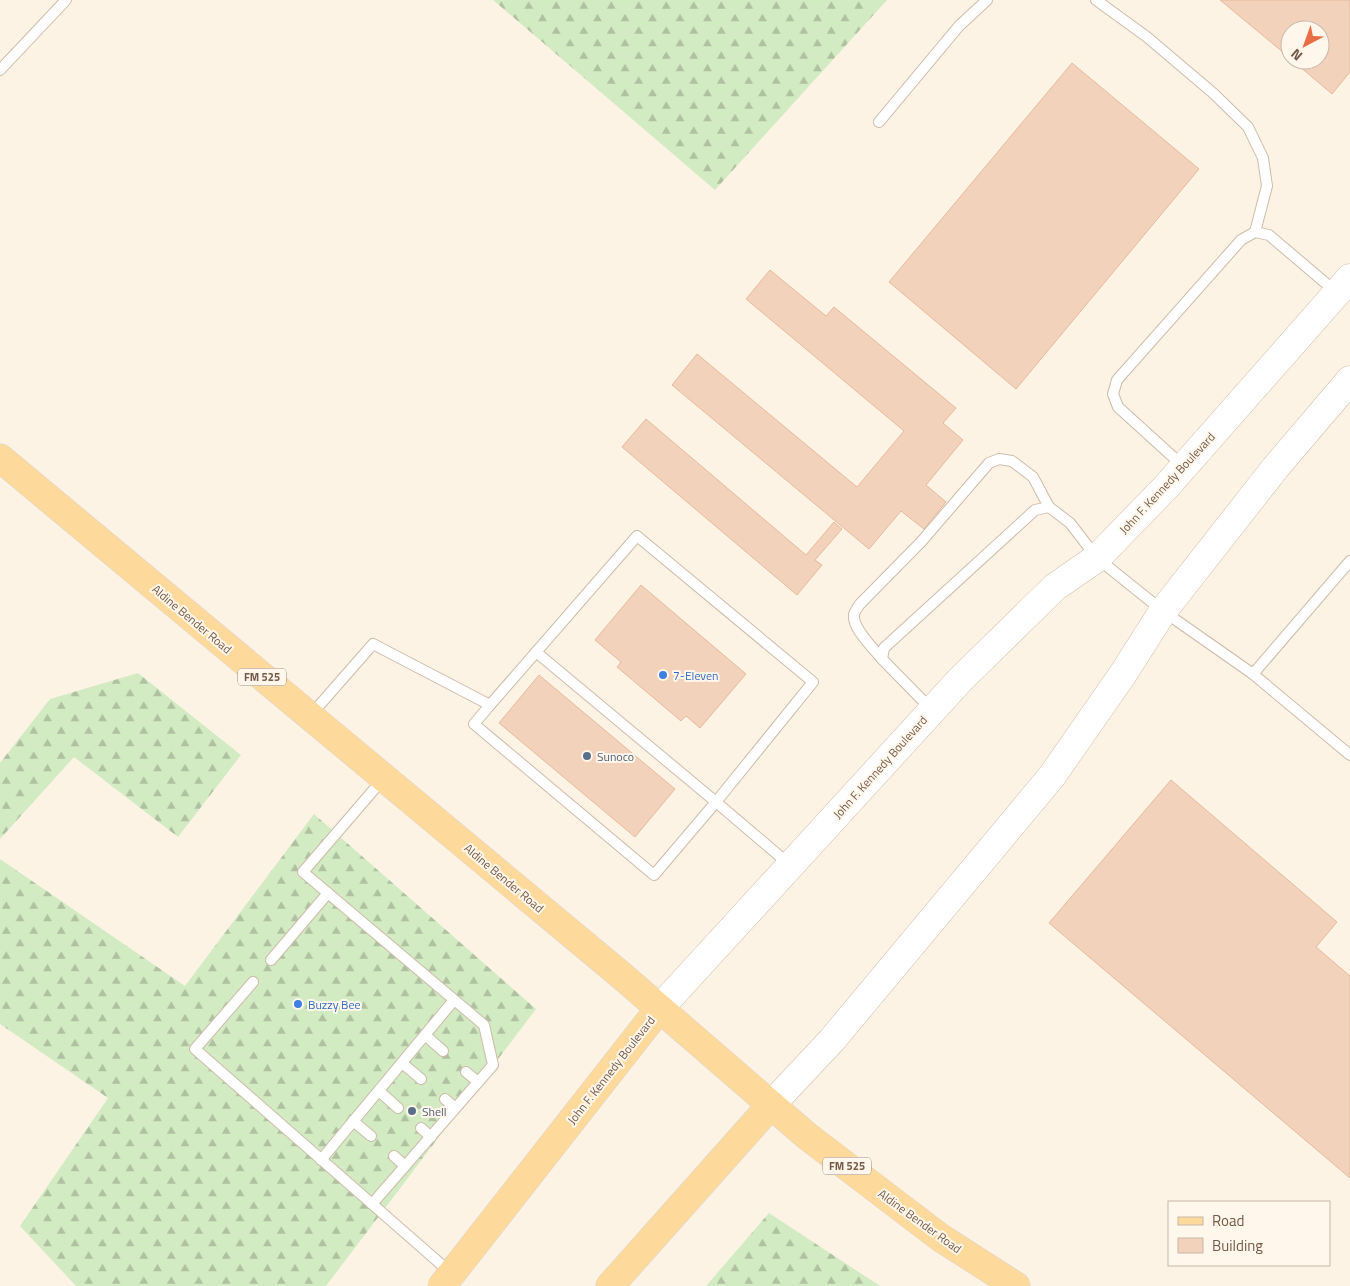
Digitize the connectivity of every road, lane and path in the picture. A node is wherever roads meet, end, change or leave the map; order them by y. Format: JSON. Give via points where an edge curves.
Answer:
{"nodes":[{"id":1,"x":66,"y":0,"type":"edge"},
{"id":2,"x":987,"y":0,"type":"edge"},
{"id":3,"x":1096,"y":0,"type":"edge"},
{"id":4,"x":0,"y":70,"type":"edge"},
{"id":5,"x":879,"y":122,"type":"dead end"},
{"id":6,"x":1255,"y":232,"type":"junction"},
{"id":7,"x":1344,"y":286,"type":"edge"},
{"id":8,"x":1350,"y":380,"type":"edge"},
{"id":9,"x":0,"y":458,"type":"edge"},
{"id":10,"x":1184,"y":467,"type":"junction"},
{"id":11,"x":1048,"y":507,"type":"junction"},
{"id":12,"x":1097,"y":558,"type":"junction"},
{"id":13,"x":1350,"y":561,"type":"edge"},
{"id":14,"x":1163,"y":611,"type":"junction"},
{"id":15,"x":536,"y":652,"type":"junction"},
{"id":16,"x":882,"y":659,"type":"junction"},
{"id":17,"x":1253,"y":674,"type":"junction"},
{"id":18,"x":490,"y":704,"type":"junction"},
{"id":19,"x":932,"y":710,"type":"junction"},
{"id":20,"x":310,"y":716,"type":"junction"},
{"id":21,"x":1350,"y":755,"type":"edge"},
{"id":22,"x":384,"y":778,"type":"junction"},
{"id":23,"x":716,"y":802,"type":"junction"},
{"id":24,"x":790,"y":865,"type":"junction"},
{"id":25,"x":328,"y":893,"type":"junction"},
{"id":26,"x":271,"y":960,"type":"dead end"},
{"id":27,"x":252,"y":982,"type":"dead end"},
{"id":28,"x":454,"y":1000,"type":"junction"},
{"id":29,"x":660,"y":1009,"type":"junction"},
{"id":30,"x":425,"y":1035,"type":"junction"},
{"id":31,"x":443,"y":1051,"type":"dead end"},
{"id":32,"x":402,"y":1063,"type":"junction"},
{"id":33,"x":466,"y":1072,"type":"dead end"},
{"id":34,"x":421,"y":1079,"type":"dead end"},
{"id":35,"x":478,"y":1082,"type":"junction"},
{"id":36,"x":379,"y":1091,"type":"junction"},
{"id":37,"x":445,"y":1099,"type":"dead end"},
{"id":38,"x":771,"y":1105,"type":"junction"},
{"id":39,"x":398,"y":1108,"type":"dead end"},
{"id":40,"x":455,"y":1108,"type":"junction"},
{"id":41,"x":353,"y":1121,"type":"junction"},
{"id":42,"x":421,"y":1128,"type":"dead end"},
{"id":43,"x":371,"y":1136,"type":"dead end"},
{"id":44,"x":431,"y":1137,"type":"junction"},
{"id":45,"x":394,"y":1156,"type":"dead end"},
{"id":46,"x":320,"y":1160,"type":"junction"},
{"id":47,"x":405,"y":1166,"type":"junction"},
{"id":48,"x":372,"y":1204,"type":"junction"},
{"id":49,"x":447,"y":1280,"type":"edge"},
{"id":50,"x":610,"y":1286,"type":"edge"},
{"id":51,"x":1016,"y":1286,"type":"edge"}],
"edges":[{"from":1,"to":4,"type":"lane"},
{"from":2,"to":5,"type":"lane","via":[[960,26]]},
{"from":3,"to":6,"type":"lane","via":[[1147,37],[1248,127],[1263,158],[1267,186]]},
{"from":6,"to":7,"type":"lane","via":[[1268,235]]},
{"from":6,"to":10,"type":"lane","via":[[1241,240],[1117,380],[1113,394],[1118,407]]},
{"from":7,"to":10,"type":"main road","name":"John F. Kennedy Boulevard"},
{"from":8,"to":14,"type":"main road","via":[[1276,467]]},
{"from":9,"to":20,"type":"main road","name":"Aldine Bender Road","number":"FM 525"},
{"from":10,"to":12,"type":"main road","name":"John F. Kennedy Boulevard"},
{"from":11,"to":12,"type":"lane","via":[[1070,523]]},
{"from":11,"to":16,"type":"lane","via":[[1034,510],[884,648]]},
{"from":11,"to":16,"type":"lane","via":[[1033,477],[1012,461],[999,459],[989,463],[854,614],[855,624]]},
{"from":12,"to":14,"type":"lane"},
{"from":12,"to":19,"type":"main road","name":"John F. Kennedy Boulevard","via":[[1055,588]]},
{"from":13,"to":17,"type":"lane"},
{"from":14,"to":17,"type":"lane"},
{"from":14,"to":38,"type":"main road","via":[[1052,776],[832,1040]]},
{"from":15,"to":18,"type":"lane"},
{"from":15,"to":23,"type":"lane"},
{"from":15,"to":23,"type":"lane","via":[[637,536],[805,675],[813,682]]},
{"from":16,"to":19,"type":"lane"},
{"from":17,"to":21,"type":"lane"},
{"from":18,"to":20,"type":"lane","via":[[373,644]]},
{"from":18,"to":23,"type":"lane","via":[[474,724],[654,875]]},
{"from":19,"to":24,"type":"main road","name":"John F. Kennedy Boulevard"},
{"from":20,"to":22,"type":"main road","name":"Aldine Bender Road","number":"FM 525"},
{"from":22,"to":25,"type":"lane","via":[[303,872]]},
{"from":22,"to":29,"type":"main road","name":"Aldine Bender Road","number":"FM 525"},
{"from":23,"to":24,"type":"lane"},
{"from":24,"to":29,"type":"main road","name":"John F. Kennedy Boulevard"},
{"from":25,"to":26,"type":"lane"},
{"from":25,"to":28,"type":"lane"},
{"from":27,"to":46,"type":"lane","via":[[195,1049]]},
{"from":28,"to":30,"type":"lane"},
{"from":28,"to":35,"type":"lane","via":[[484,1026],[493,1065]]},
{"from":29,"to":38,"type":"main road","name":"Aldine Bender Road","number":"FM 525"},
{"from":29,"to":49,"type":"main road","name":"John F. Kennedy Boulevard"},
{"from":30,"to":31,"type":"lane"},
{"from":30,"to":32,"type":"lane"},
{"from":32,"to":34,"type":"lane"},
{"from":32,"to":36,"type":"lane"},
{"from":33,"to":35,"type":"lane"},
{"from":35,"to":40,"type":"lane"},
{"from":36,"to":39,"type":"lane"},
{"from":36,"to":41,"type":"lane"},
{"from":37,"to":40,"type":"lane"},
{"from":38,"to":50,"type":"main road"},
{"from":38,"to":51,"type":"main road","name":"Aldine Bender Road","number":"FM 525","via":[[940,1238]]},
{"from":40,"to":44,"type":"lane"},
{"from":41,"to":43,"type":"lane"},
{"from":41,"to":46,"type":"lane"},
{"from":42,"to":44,"type":"lane"},
{"from":44,"to":47,"type":"lane"},
{"from":45,"to":47,"type":"lane"},
{"from":46,"to":48,"type":"lane"},
{"from":47,"to":48,"type":"lane"},
{"from":48,"to":49,"type":"lane"}]}
